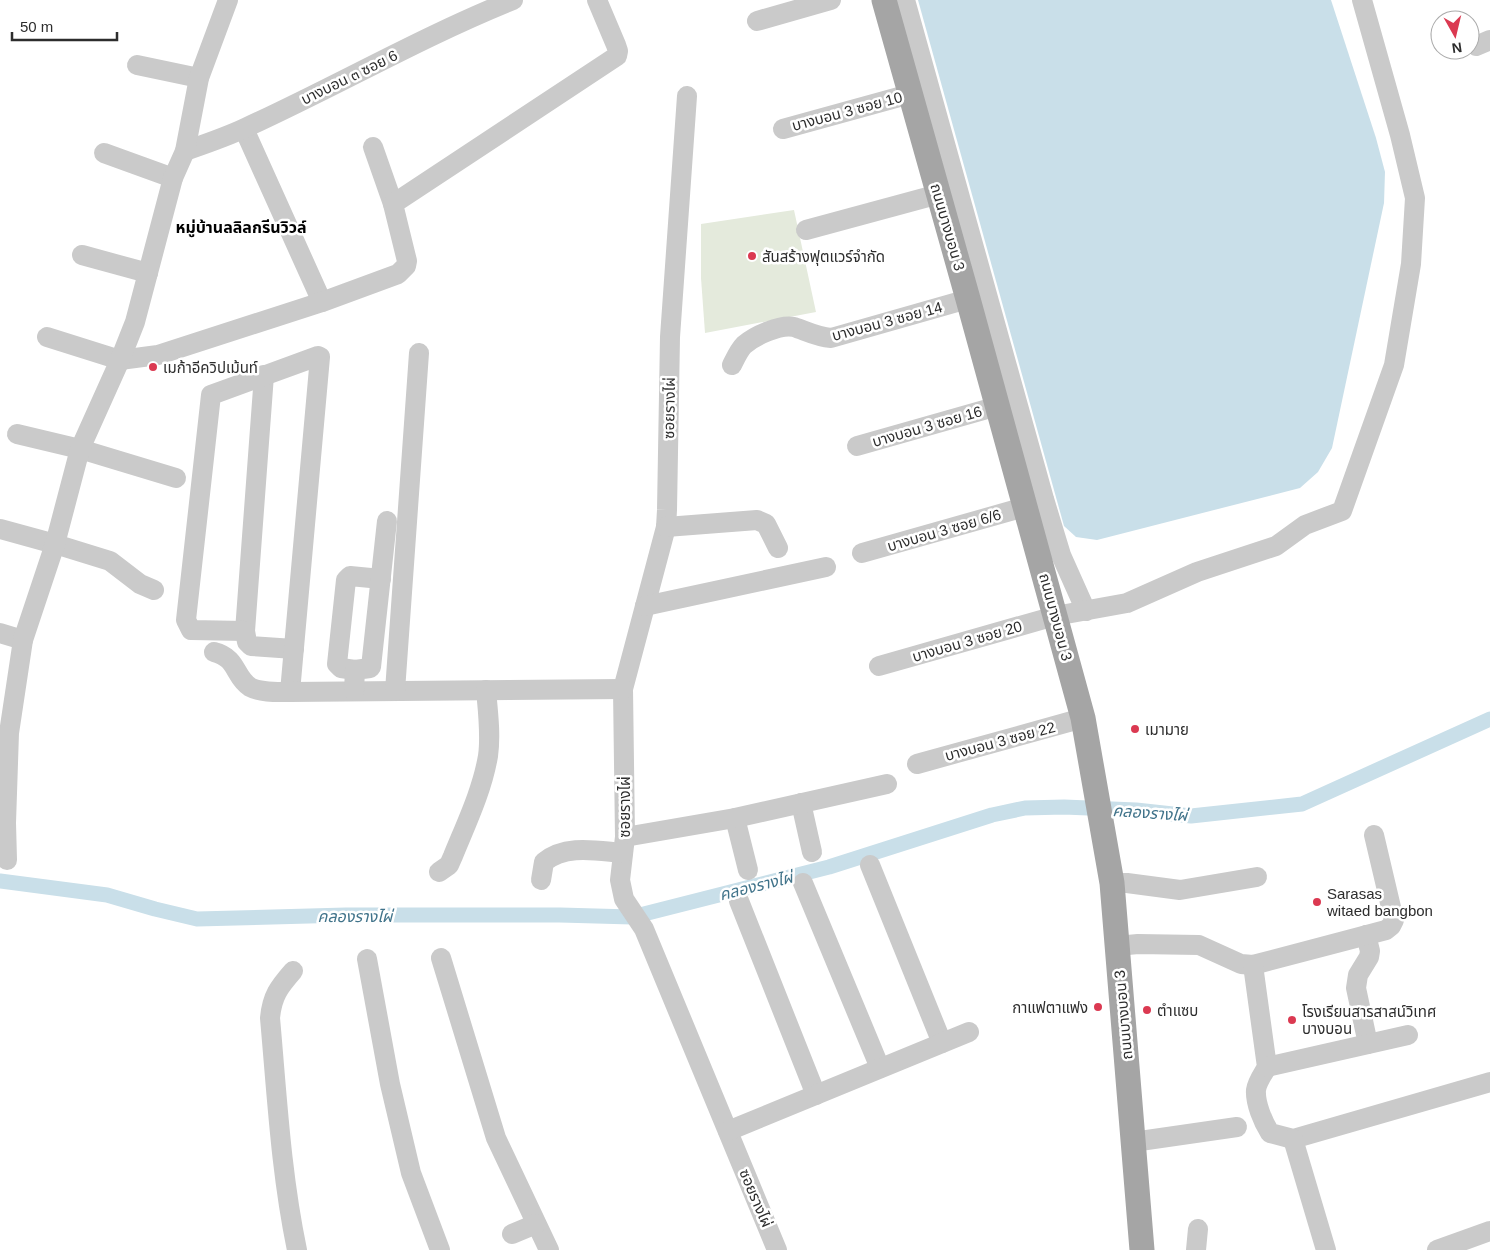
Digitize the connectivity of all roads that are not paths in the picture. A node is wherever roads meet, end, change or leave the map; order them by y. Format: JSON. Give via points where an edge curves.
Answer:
{"nodes":[{"id":1,"x":228,"y":0,"type":"edge"},
{"id":2,"x":513,"y":0,"type":"edge"},
{"id":3,"x":597,"y":0,"type":"edge"},
{"id":4,"x":831,"y":0,"type":"edge"},
{"id":5,"x":884,"y":0,"type":"edge"},
{"id":6,"x":904,"y":0,"type":"edge"},
{"id":7,"x":1362,"y":0,"type":"edge"},
{"id":8,"x":757,"y":21,"type":"dead end"},
{"id":9,"x":137,"y":65,"type":"dead end"},
{"id":10,"x":199,"y":78,"type":"junction"},
{"id":11,"x":910,"y":94,"type":"junction"},
{"id":12,"x":687,"y":96,"type":"dead end"},
{"id":13,"x":244,"y":129,"type":"junction"},
{"id":14,"x":784,"y":129,"type":"dead end"},
{"id":15,"x":373,"y":147,"type":"dead end"},
{"id":16,"x":185,"y":152,"type":"junction"},
{"id":17,"x":104,"y":153,"type":"dead end"},
{"id":18,"x":173,"y":178,"type":"junction"},
{"id":19,"x":939,"y":194,"type":"junction"},
{"id":20,"x":393,"y":204,"type":"junction"},
{"id":21,"x":806,"y":230,"type":"dead end"},
{"id":22,"x":82,"y":255,"type":"dead end"},
{"id":23,"x":148,"y":273,"type":"junction"},
{"id":24,"x":968,"y":299,"type":"junction"},
{"id":25,"x":322,"y":302,"type":"junction"},
{"id":26,"x":47,"y":337,"type":"dead end"},
{"id":27,"x":419,"y":353,"type":"dead end"},
{"id":28,"x":120,"y":360,"type":"junction"},
{"id":29,"x":732,"y":365,"type":"dead end"},
{"id":30,"x":264,"y":375,"type":"junction"},
{"id":31,"x":998,"y":406,"type":"junction"},
{"id":32,"x":17,"y":434,"type":"dead end"},
{"id":33,"x":857,"y":446,"type":"dead end"},
{"id":34,"x":80,"y":449,"type":"junction"},
{"id":35,"x":176,"y":478,"type":"dead end"},
{"id":36,"x":1025,"y":507,"type":"junction"},
{"id":37,"x":387,"y":521,"type":"dead end"},
{"id":38,"x":666,"y":527,"type":"junction"},
{"id":39,"x":0,"y":529,"type":"edge"},
{"id":40,"x":55,"y":544,"type":"junction"},
{"id":41,"x":778,"y":548,"type":"dead end"},
{"id":42,"x":862,"y":553,"type":"dead end"},
{"id":43,"x":826,"y":566,"type":"dead end"},
{"id":44,"x":381,"y":579,"type":"junction"},
{"id":45,"x":154,"y":590,"type":"dead end"},
{"id":46,"x":645,"y":606,"type":"junction"},
{"id":47,"x":1086,"y":610,"type":"junction"},
{"id":48,"x":1055,"y":616,"type":"junction"},
{"id":49,"x":245,"y":631,"type":"junction"},
{"id":50,"x":0,"y":633,"type":"edge"},
{"id":51,"x":23,"y":640,"type":"junction"},
{"id":52,"x":294,"y":649,"type":"junction"},
{"id":53,"x":214,"y":652,"type":"dead end"},
{"id":54,"x":879,"y":666,"type":"dead end"},
{"id":55,"x":355,"y":670,"type":"junction"},
{"id":56,"x":623,"y":689,"type":"junction"},
{"id":57,"x":486,"y":690,"type":"junction"},
{"id":58,"x":354,"y":691,"type":"junction"},
{"id":59,"x":396,"y":691,"type":"junction"},
{"id":60,"x":290,"y":692,"type":"junction"},
{"id":61,"x":1083,"y":718,"type":"junction"},
{"id":62,"x":5,"y":732,"type":"edge"},
{"id":63,"x":917,"y":764,"type":"dead end"},
{"id":64,"x":887,"y":784,"type":"dead end"},
{"id":65,"x":801,"y":803,"type":"junction"},
{"id":66,"x":735,"y":818,"type":"junction"},
{"id":67,"x":3,"y":823,"type":"edge"},
{"id":68,"x":1374,"y":835,"type":"dead end"},
{"id":69,"x":624,"y":845,"type":"junction"},
{"id":70,"x":812,"y":852,"type":"dead end"},
{"id":71,"x":7,"y":860,"type":"dead end"},
{"id":72,"x":870,"y":865,"type":"dead end"},
{"id":73,"x":748,"y":870,"type":"dead end"},
{"id":74,"x":439,"y":872,"type":"dead end"},
{"id":75,"x":1257,"y":877,"type":"dead end"},
{"id":76,"x":541,"y":880,"type":"dead end"},
{"id":77,"x":803,"y":883,"type":"dead end"},
{"id":78,"x":1112,"y":883,"type":"junction"},
{"id":79,"x":739,"y":901,"type":"dead end"},
{"id":80,"x":1366,"y":935,"type":"junction"},
{"id":81,"x":1117,"y":946,"type":"junction"},
{"id":82,"x":441,"y":958,"type":"dead end"},
{"id":83,"x":368,"y":959,"type":"dead end"},
{"id":84,"x":1252,"y":966,"type":"junction"},
{"id":85,"x":293,"y":971,"type":"dead end"},
{"id":86,"x":969,"y":1032,"type":"dead end"},
{"id":87,"x":1408,"y":1035,"type":"dead end"},
{"id":88,"x":942,"y":1043,"type":"junction"},
{"id":89,"x":1368,"y":1044,"type":"junction"},
{"id":90,"x":1267,"y":1067,"type":"junction"},
{"id":91,"x":880,"y":1068,"type":"junction"},
{"id":92,"x":1490,"y":1082,"type":"edge"},
{"id":93,"x":816,"y":1095,"type":"junction"},
{"id":94,"x":1237,"y":1127,"type":"dead end"},
{"id":95,"x":728,"y":1131,"type":"junction"},
{"id":96,"x":1293,"y":1139,"type":"junction"},
{"id":97,"x":1134,"y":1142,"type":"junction"},
{"id":98,"x":536,"y":1224,"type":"junction"},
{"id":99,"x":1198,"y":1230,"type":"dead end"},
{"id":100,"x":1490,"y":1231,"type":"edge"},
{"id":101,"x":512,"y":1234,"type":"dead end"},
{"id":102,"x":297,"y":1250,"type":"edge"},
{"id":103,"x":440,"y":1250,"type":"edge"},
{"id":104,"x":549,"y":1250,"type":"edge"},
{"id":105,"x":777,"y":1250,"type":"edge"},
{"id":106,"x":1142,"y":1250,"type":"edge"},
{"id":107,"x":1196,"y":1250,"type":"edge"},
{"id":108,"x":1326,"y":1250,"type":"edge"},
{"id":109,"x":1437,"y":1250,"type":"edge"}],
"edges":[{"from":1,"to":10,"type":"street"},
{"from":2,"to":13,"type":"street","name":"บางบอน ๓ ซอย 6","via":[[350,75]]},
{"from":3,"to":20,"type":"street","via":[[616,45],[617,56]]},
{"from":4,"to":8,"type":"street"},
{"from":5,"to":11,"type":"main road","name":"ถนนบางบอน 3"},
{"from":6,"to":47,"type":"street","via":[[1044,499],[1061,555]]},
{"from":7,"to":47,"type":"street","name":"บางบอน 3 ซอย 20","via":[[1415,198],[1411,264],[1394,365],[1342,511],[1305,525],[1276,546],[1197,572],[1127,603]]},
{"from":9,"to":10,"type":"street"},
{"from":10,"to":16,"type":"street"},
{"from":11,"to":14,"type":"street","name":"บางบอน 3 ซอย 10"},
{"from":11,"to":19,"type":"main road","name":"ถนนบางบอน 3"},
{"from":12,"to":38,"type":"street","name":"ซอยรางไผ่","via":[[670,337]]},
{"from":13,"to":16,"type":"street","name":"บางบอน ๓ ซอย 6"},
{"from":13,"to":25,"type":"street"},
{"from":15,"to":20,"type":"street"},
{"from":16,"to":18,"type":"street"},
{"from":17,"to":18,"type":"street"},
{"from":18,"to":23,"type":"street"},
{"from":19,"to":21,"type":"street"},
{"from":19,"to":24,"type":"main road","name":"ถนนบางบอน 3"},
{"from":20,"to":25,"type":"street","via":[[406,266],[398,274]]},
{"from":22,"to":23,"type":"street"},
{"from":23,"to":28,"type":"street","via":[[135,322]]},
{"from":24,"to":29,"type":"street","name":"บางบอน 3 ซอย 14","via":[[831,338],[791,326],[764,332],[743,346]]},
{"from":24,"to":31,"type":"main road","name":"ถนนบางบอน 3"},
{"from":25,"to":28,"type":"street","via":[[158,355]]},
{"from":26,"to":28,"type":"street"},
{"from":27,"to":59,"type":"street"},
{"from":28,"to":34,"type":"street"},
{"from":30,"to":49,"type":"street"},
{"from":30,"to":49,"type":"street","via":[[211,396],[186,620],[190,630]]},
{"from":30,"to":52,"type":"street","via":[[320,357]]},
{"from":31,"to":33,"type":"street","name":"บางบอน 3 ซอย 16"},
{"from":31,"to":36,"type":"main road","name":"ถนนบางบอน 3"},
{"from":32,"to":34,"type":"street"},
{"from":34,"to":35,"type":"street"},
{"from":34,"to":40,"type":"street"},
{"from":36,"to":42,"type":"street","name":"บางบอน 3 ซอย 6/6"},
{"from":36,"to":48,"type":"main road","name":"ถนนบางบอน 3"},
{"from":37,"to":44,"type":"street"},
{"from":38,"to":41,"type":"street","via":[[757,520],[766,524]]},
{"from":38,"to":46,"type":"street","name":"ซอยรางไผ่"},
{"from":39,"to":40,"type":"street"},
{"from":40,"to":45,"type":"street","via":[[110,561],[140,584]]},
{"from":40,"to":51,"type":"street"},
{"from":43,"to":46,"type":"street"},
{"from":44,"to":55,"type":"street","via":[[371,667]]},
{"from":44,"to":55,"type":"street","via":[[350,576],[346,580],[337,664],[341,668]]},
{"from":46,"to":56,"type":"street","name":"ซอยรางไผ่"},
{"from":47,"to":48,"type":"street","name":"บางบอน 3 ซอย 20"},
{"from":48,"to":54,"type":"street","name":"บางบอน 3 ซอย 20"},
{"from":48,"to":61,"type":"main road","name":"ถนนบางบอน 3"},
{"from":49,"to":52,"type":"street","via":[[251,646]]},
{"from":50,"to":51,"type":"street"},
{"from":51,"to":62,"type":"street"},
{"from":52,"to":60,"type":"street"},
{"from":53,"to":60,"type":"street","via":[[231,661],[251,688]]},
{"from":55,"to":58,"type":"street"},
{"from":56,"to":57,"type":"street"},
{"from":56,"to":69,"type":"street","name":"ซอยรางไผ่"},
{"from":57,"to":59,"type":"street"},
{"from":57,"to":74,"type":"street","via":[[489,725],[484,776],[449,865]]},
{"from":58,"to":59,"type":"street"},
{"from":58,"to":60,"type":"street"},
{"from":61,"to":63,"type":"street","name":"บางบอน 3 ซอย 22"},
{"from":61,"to":78,"type":"main road","name":"ถนนบางบอน 3"},
{"from":62,"to":67,"type":"street"},
{"from":64,"to":65,"type":"street"},
{"from":65,"to":66,"type":"street"},
{"from":65,"to":70,"type":"street"},
{"from":66,"to":69,"type":"street"},
{"from":66,"to":73,"type":"street"},
{"from":67,"to":71,"type":"street"},
{"from":68,"to":80,"type":"street","via":[[1394,920],[1386,930]]},
{"from":69,"to":76,"type":"street","via":[[559,852],[544,862]]},
{"from":69,"to":95,"type":"street","name":"ซอยรางไผ่","via":[[620,880],[624,899],[644,929]]},
{"from":72,"to":88,"type":"street"},
{"from":75,"to":78,"type":"street","via":[[1180,890]]},
{"from":77,"to":91,"type":"street"},
{"from":78,"to":81,"type":"main road","name":"ถนนบางบอน 3"},
{"from":79,"to":93,"type":"street"},
{"from":80,"to":84,"type":"street"},
{"from":80,"to":89,"type":"street","via":[[1369,957],[1358,975],[1356,988]]},
{"from":81,"to":84,"type":"street","via":[[1199,945]]},
{"from":81,"to":97,"type":"main road","name":"ถนนบางบอน 3"},
{"from":82,"to":98,"type":"street","via":[[496,1138]]},
{"from":83,"to":103,"type":"street","via":[[390,1084],[411,1173]]},
{"from":84,"to":90,"type":"street"},
{"from":85,"to":102,"type":"street","via":[[276,992],[270,1018],[284,1178]]},
{"from":86,"to":88,"type":"street"},
{"from":87,"to":89,"type":"street"},
{"from":88,"to":91,"type":"street"},
{"from":89,"to":90,"type":"street"},
{"from":90,"to":96,"type":"street","via":[[1256,1090],[1261,1114],[1270,1133]]},
{"from":91,"to":93,"type":"street"},
{"from":92,"to":96,"type":"street"},
{"from":93,"to":95,"type":"street"},
{"from":94,"to":97,"type":"street"},
{"from":95,"to":105,"type":"street","name":"ซอยรางไผ่"},
{"from":96,"to":108,"type":"street"},
{"from":97,"to":106,"type":"main road","name":"ถนนบางบอน 3"},
{"from":98,"to":101,"type":"street"},
{"from":98,"to":104,"type":"street"},
{"from":99,"to":107,"type":"street"},
{"from":100,"to":109,"type":"street"}]}
